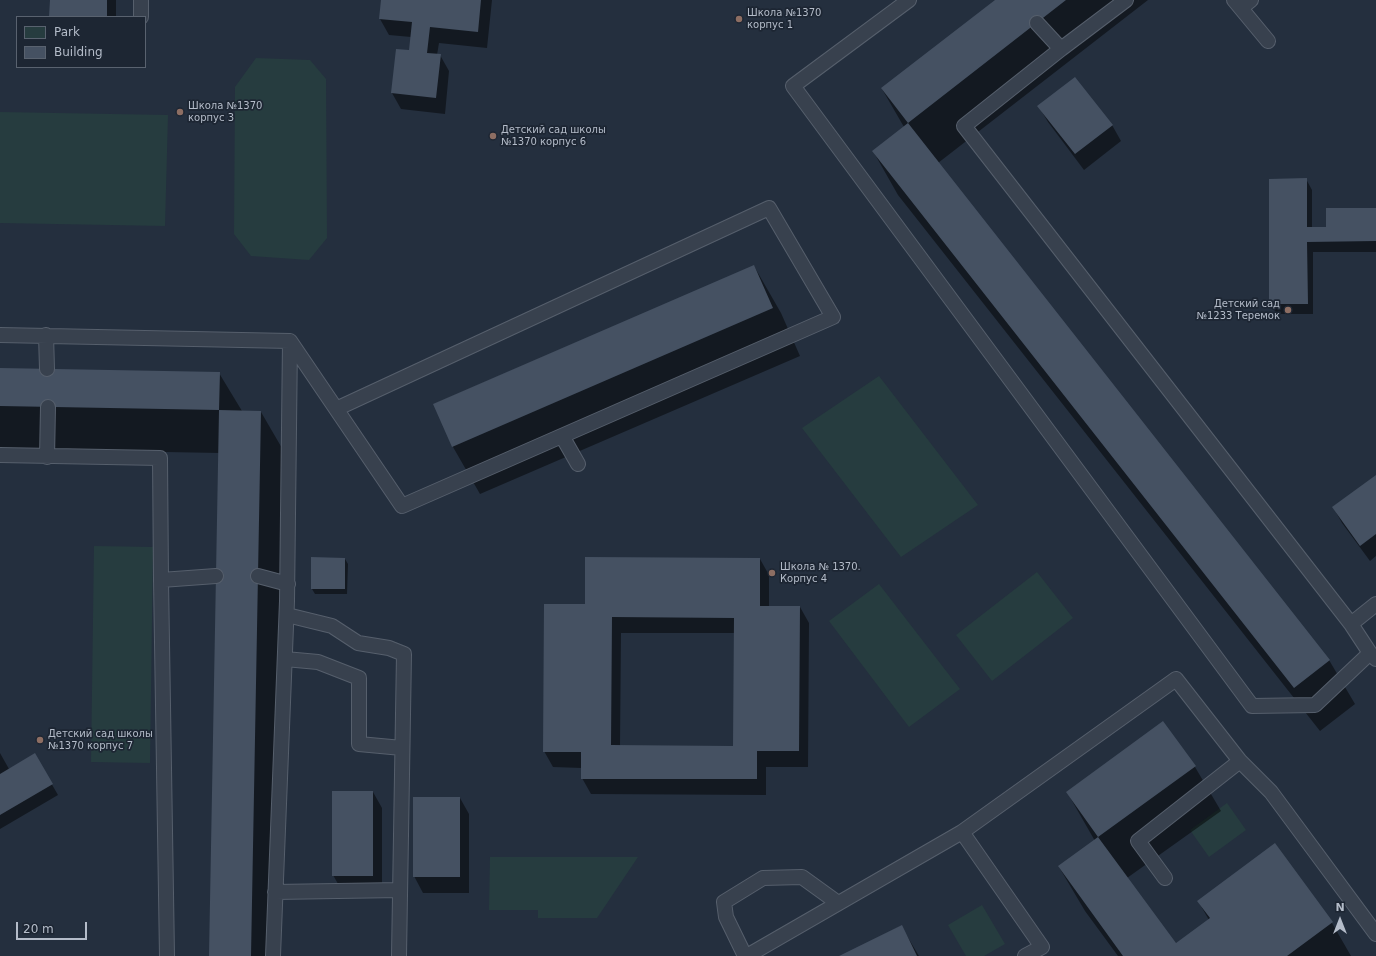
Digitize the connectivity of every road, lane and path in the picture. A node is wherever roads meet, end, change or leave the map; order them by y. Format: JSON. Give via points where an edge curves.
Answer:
{"nodes":[{"id":1,"x":141,"y":0,"type":"edge"},
{"id":2,"x":909,"y":0,"type":"edge"},
{"id":3,"x":1126,"y":0,"type":"edge"},
{"id":4,"x":1242,"y":3,"type":"edge"},
{"id":5,"x":141,"y":16,"type":"edge"},
{"id":6,"x":1037,"y":23,"type":"dead end"},
{"id":7,"x":1268,"y":40,"type":"dead end"},
{"id":8,"x":1061,"y":49,"type":"junction"},
{"id":9,"x":0,"y":335,"type":"edge"},
{"id":10,"x":46,"y":335,"type":"junction"},
{"id":11,"x":290,"y":341,"type":"junction"},
{"id":12,"x":47,"y":368,"type":"dead end"},
{"id":13,"x":48,"y":406,"type":"dead end"},
{"id":14,"x":336,"y":408,"type":"junction"},
{"id":15,"x":562,"y":436,"type":"junction"},
{"id":16,"x":0,"y":455,"type":"edge"},
{"id":17,"x":48,"y":457,"type":"junction"},
{"id":18,"x":578,"y":464,"type":"dead end"},
{"id":19,"x":216,"y":576,"type":"dead end"},
{"id":20,"x":258,"y":576,"type":"dead end"},
{"id":21,"x":161,"y":580,"type":"junction"},
{"id":22,"x":288,"y":584,"type":"junction"},
{"id":23,"x":1376,"y":604,"type":"edge"},
{"id":24,"x":287,"y":614,"type":"junction"},
{"id":25,"x":1351,"y":624,"type":"junction"},
{"id":26,"x":1373,"y":656,"type":"edge"},
{"id":27,"x":285,"y":659,"type":"junction"},
{"id":28,"x":402,"y":748,"type":"junction"},
{"id":29,"x":1240,"y":761,"type":"junction"},
{"id":30,"x":962,"y":832,"type":"junction"},
{"id":31,"x":1165,"y":878,"type":"dead end"},
{"id":32,"x":400,"y":890,"type":"junction"},
{"id":33,"x":275,"y":892,"type":"junction"},
{"id":34,"x":838,"y":903,"type":"junction"},
{"id":35,"x":1376,"y":934,"type":"edge"},
{"id":36,"x":167,"y":956,"type":"edge"},
{"id":37,"x":272,"y":956,"type":"edge"},
{"id":38,"x":399,"y":956,"type":"edge"},
{"id":39,"x":746,"y":956,"type":"edge"},
{"id":40,"x":1025,"y":956,"type":"edge"}],
"edges":[{"from":1,"to":5,"type":"lane"},
{"from":2,"to":26,"type":"lane","via":[[792,86],[1252,706],[1315,705]]},
{"from":3,"to":8,"type":"lane"},
{"from":4,"to":7,"type":"lane"},
{"from":6,"to":8,"type":"lane"},
{"from":8,"to":25,"type":"lane","via":[[964,126]]},
{"from":9,"to":10,"type":"lane"},
{"from":10,"to":11,"type":"lane"},
{"from":10,"to":12,"type":"lane"},
{"from":11,"to":14,"type":"lane"},
{"from":11,"to":22,"type":"lane"},
{"from":13,"to":17,"type":"lane"},
{"from":14,"to":15,"type":"lane","via":[[402,506]]},
{"from":14,"to":15,"type":"lane","via":[[769,208],[833,317]]},
{"from":15,"to":18,"type":"lane"},
{"from":16,"to":17,"type":"lane"},
{"from":17,"to":21,"type":"lane","via":[[160,458]]},
{"from":19,"to":21,"type":"lane"},
{"from":20,"to":22,"type":"lane"},
{"from":21,"to":36,"type":"lane"},
{"from":22,"to":24,"type":"lane"},
{"from":23,"to":25,"type":"lane"},
{"from":24,"to":27,"type":"lane"},
{"from":24,"to":28,"type":"lane","via":[[332,626],[358,643],[389,648],[404,654]]},
{"from":25,"to":26,"type":"lane"},
{"from":27,"to":28,"type":"lane","via":[[318,662],[359,678],[359,744]]},
{"from":27,"to":33,"type":"lane"},
{"from":28,"to":32,"type":"lane"},
{"from":29,"to":30,"type":"lane","via":[[1176,679]]},
{"from":29,"to":31,"type":"lane","via":[[1138,841]]},
{"from":29,"to":35,"type":"lane","via":[[1271,792]]},
{"from":30,"to":34,"type":"lane"},
{"from":30,"to":40,"type":"lane","via":[[1042,947]]},
{"from":32,"to":33,"type":"lane"},
{"from":32,"to":38,"type":"lane"},
{"from":33,"to":37,"type":"lane"},
{"from":34,"to":39,"type":"lane"},
{"from":34,"to":39,"type":"lane","via":[[802,877],[763,878],[724,902],[726,917]]}]}
